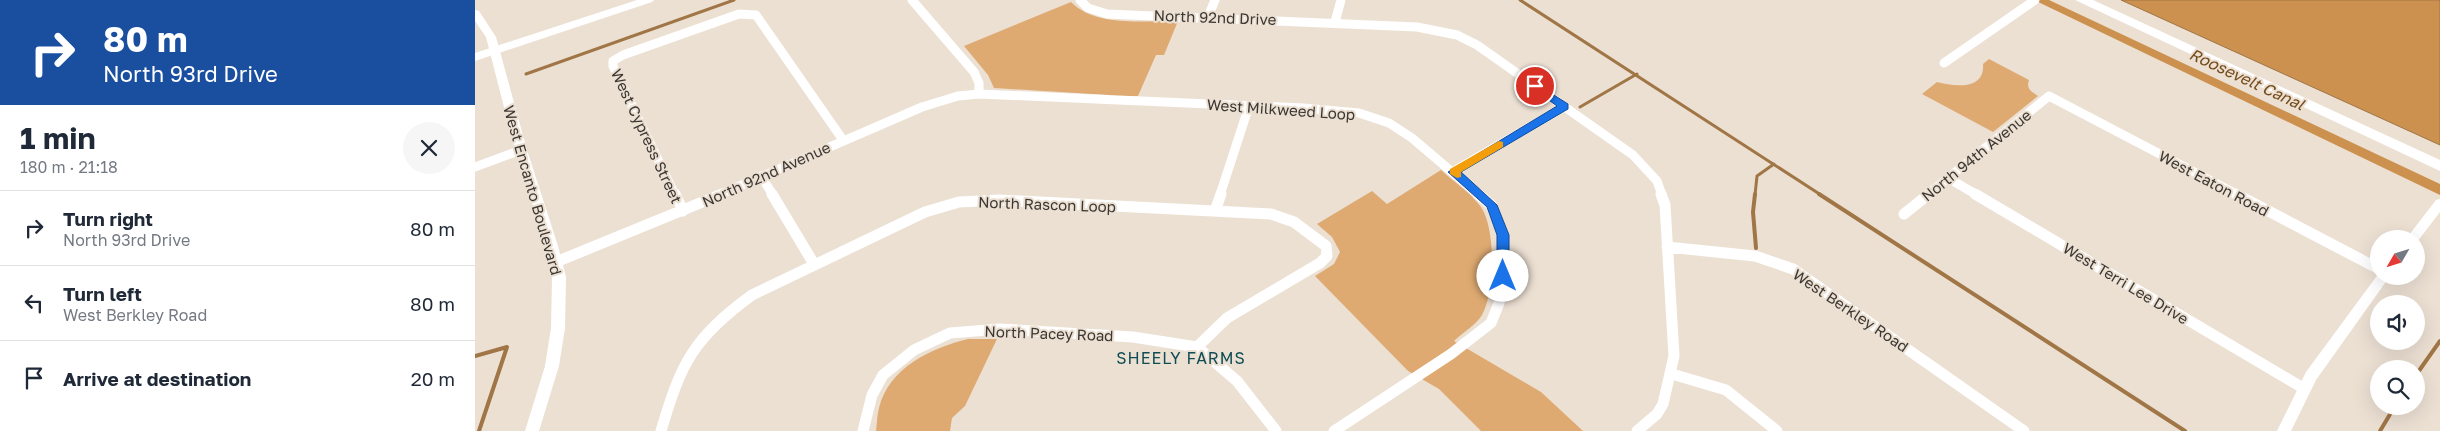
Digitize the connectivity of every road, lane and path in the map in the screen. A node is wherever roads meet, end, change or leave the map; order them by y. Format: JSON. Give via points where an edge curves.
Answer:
{"nodes":[{"id":1,"x":648,"y":0,"type":"edge"},
{"id":2,"x":912,"y":0,"type":"edge"},
{"id":3,"x":1080,"y":0,"type":"edge"},
{"id":4,"x":1215,"y":0,"type":"edge"},
{"id":5,"x":1341,"y":0,"type":"edge"},
{"id":6,"x":2082,"y":0,"type":"edge"},
{"id":7,"x":2033,"y":2,"type":"edge"},
{"id":8,"x":475,"y":13,"type":"edge"},
{"id":9,"x":1208,"y":17,"type":"junction"},
{"id":10,"x":1335,"y":22,"type":"junction"},
{"id":11,"x":495,"y":50,"type":"junction"},
{"id":12,"x":475,"y":57,"type":"edge"},
{"id":13,"x":1944,"y":63,"type":"dead end"},
{"id":14,"x":979,"y":94,"type":"junction"},
{"id":15,"x":2049,"y":96,"type":"joint"},
{"id":16,"x":1249,"y":106,"type":"junction"},
{"id":17,"x":1564,"y":107,"type":"junction"},
{"id":18,"x":843,"y":140,"type":"junction"},
{"id":19,"x":521,"y":150,"type":"junction"},
{"id":20,"x":2440,"y":166,"type":"edge"},
{"id":21,"x":475,"y":167,"type":"edge"},
{"id":22,"x":1454,"y":172,"type":"junction"},
{"id":23,"x":761,"y":176,"type":"junction"},
{"id":24,"x":1948,"y":178,"type":"junction"},
{"id":25,"x":2440,"y":203,"type":"edge"},
{"id":26,"x":683,"y":211,"type":"junction"},
{"id":27,"x":1215,"y":211,"type":"junction"},
{"id":28,"x":1904,"y":214,"type":"dead end"},
{"id":29,"x":2419,"y":230,"type":"edge"},
{"id":30,"x":1667,"y":247,"type":"junction"},
{"id":31,"x":556,"y":262,"type":"junction"},
{"id":32,"x":814,"y":264,"type":"junction"},
{"id":33,"x":2370,"y":264,"type":"edge"},
{"id":34,"x":2377,"y":285,"type":"edge"},
{"id":35,"x":1197,"y":347,"type":"junction"},
{"id":36,"x":1672,"y":374,"type":"junction"},
{"id":37,"x":2303,"y":388,"type":"junction"},
{"id":38,"x":532,"y":431,"type":"edge"},
{"id":39,"x":661,"y":431,"type":"edge"},
{"id":40,"x":863,"y":431,"type":"edge"},
{"id":41,"x":1276,"y":431,"type":"edge"},
{"id":42,"x":1334,"y":431,"type":"edge"},
{"id":43,"x":1637,"y":431,"type":"edge"},
{"id":44,"x":1777,"y":431,"type":"edge"},
{"id":45,"x":2024,"y":431,"type":"edge"},
{"id":46,"x":2284,"y":431,"type":"edge"}],
"edges":[{"from":1,"to":11,"type":"main road"},
{"from":2,"to":14,"type":"street","via":[[974,72]]},
{"from":3,"to":9,"type":"street","name":"North 92nd Drive","via":[[1096,11]]},
{"from":4,"to":9,"type":"street"},
{"from":5,"to":10,"type":"street"},
{"from":6,"to":20,"type":"main road"},
{"from":7,"to":13,"type":"street"},
{"from":8,"to":11,"type":"street","name":"West Encanto Boulevard","via":[[487,27]]},
{"from":9,"to":10,"type":"street","name":"North 92nd Drive"},
{"from":10,"to":17,"type":"street","via":[[1435,29],[1457,35],[1477,45]]},
{"from":11,"to":12,"type":"main road"},
{"from":11,"to":19,"type":"street","name":"West Encanto Boulevard"},
{"from":14,"to":16,"type":"street","name":"West Milkweed Loop"},
{"from":14,"to":18,"type":"street","name":"North 92nd Avenue","via":[[938,101]]},
{"from":15,"to":24,"type":"street","name":"North 94th Avenue"},
{"from":15,"to":33,"type":"street","name":"West Eaton Road"},
{"from":16,"to":22,"type":"street","name":"West Milkweed Loop","via":[[1332,110],[1373,118],[1412,138]]},
{"from":16,"to":27,"type":"street"},
{"from":17,"to":22,"type":"street"},
{"from":17,"to":30,"type":"street","via":[[1647,168],[1662,193]]},
{"from":18,"to":23,"type":"street","name":"North 92nd Avenue"},
{"from":18,"to":26,"type":"street","name":"West Cypress Street","via":[[756,15],[749,12],[623,55],[613,61],[613,66]]},
{"from":19,"to":21,"type":"street"},
{"from":19,"to":31,"type":"street","name":"West Encanto Boulevard"},
{"from":22,"to":42,"type":"street","name":"West Milkweed Loop","via":[[1491,205],[1503,235],[1503,276],[1499,303],[1491,323],[1451,354]]},
{"from":23,"to":26,"type":"street","name":"North 92nd Avenue"},
{"from":23,"to":32,"type":"street"},
{"from":24,"to":28,"type":"street","name":"North 94th Avenue"},
{"from":24,"to":37,"type":"street","name":"West Terri Lee Drive"},
{"from":25,"to":29,"type":"street"},
{"from":26,"to":31,"type":"street","name":"North 92nd Avenue"},
{"from":27,"to":32,"type":"street","name":"North Rascon Loop","via":[[999,200],[959,202],[925,212]]},
{"from":27,"to":35,"type":"street","name":"North Rascon Loop","via":[[1287,217],[1326,246],[1327,256],[1227,318]]},
{"from":30,"to":36,"type":"street","via":[[1674,356]]},
{"from":30,"to":45,"type":"street","name":"West Berkley Road","via":[[1755,256],[1793,269]]},
{"from":31,"to":38,"type":"street","name":"West Encanto Boulevard","via":[[558,328],[550,374]]},
{"from":32,"to":39,"type":"street","name":"North Rascon Loop","via":[[752,294],[732,308],[697,342],[682,366]]},
{"from":34,"to":37,"type":"street"},
{"from":35,"to":40,"type":"street","name":"North Pacey Road","via":[[1133,337],[1000,329],[951,333],[914,350],[883,376],[872,395]]},
{"from":35,"to":41,"type":"street","via":[[1237,381]]},
{"from":36,"to":43,"type":"street","via":[[1657,414]]},
{"from":36,"to":44,"type":"street","via":[[1726,390]]},
{"from":37,"to":46,"type":"street"}]}
